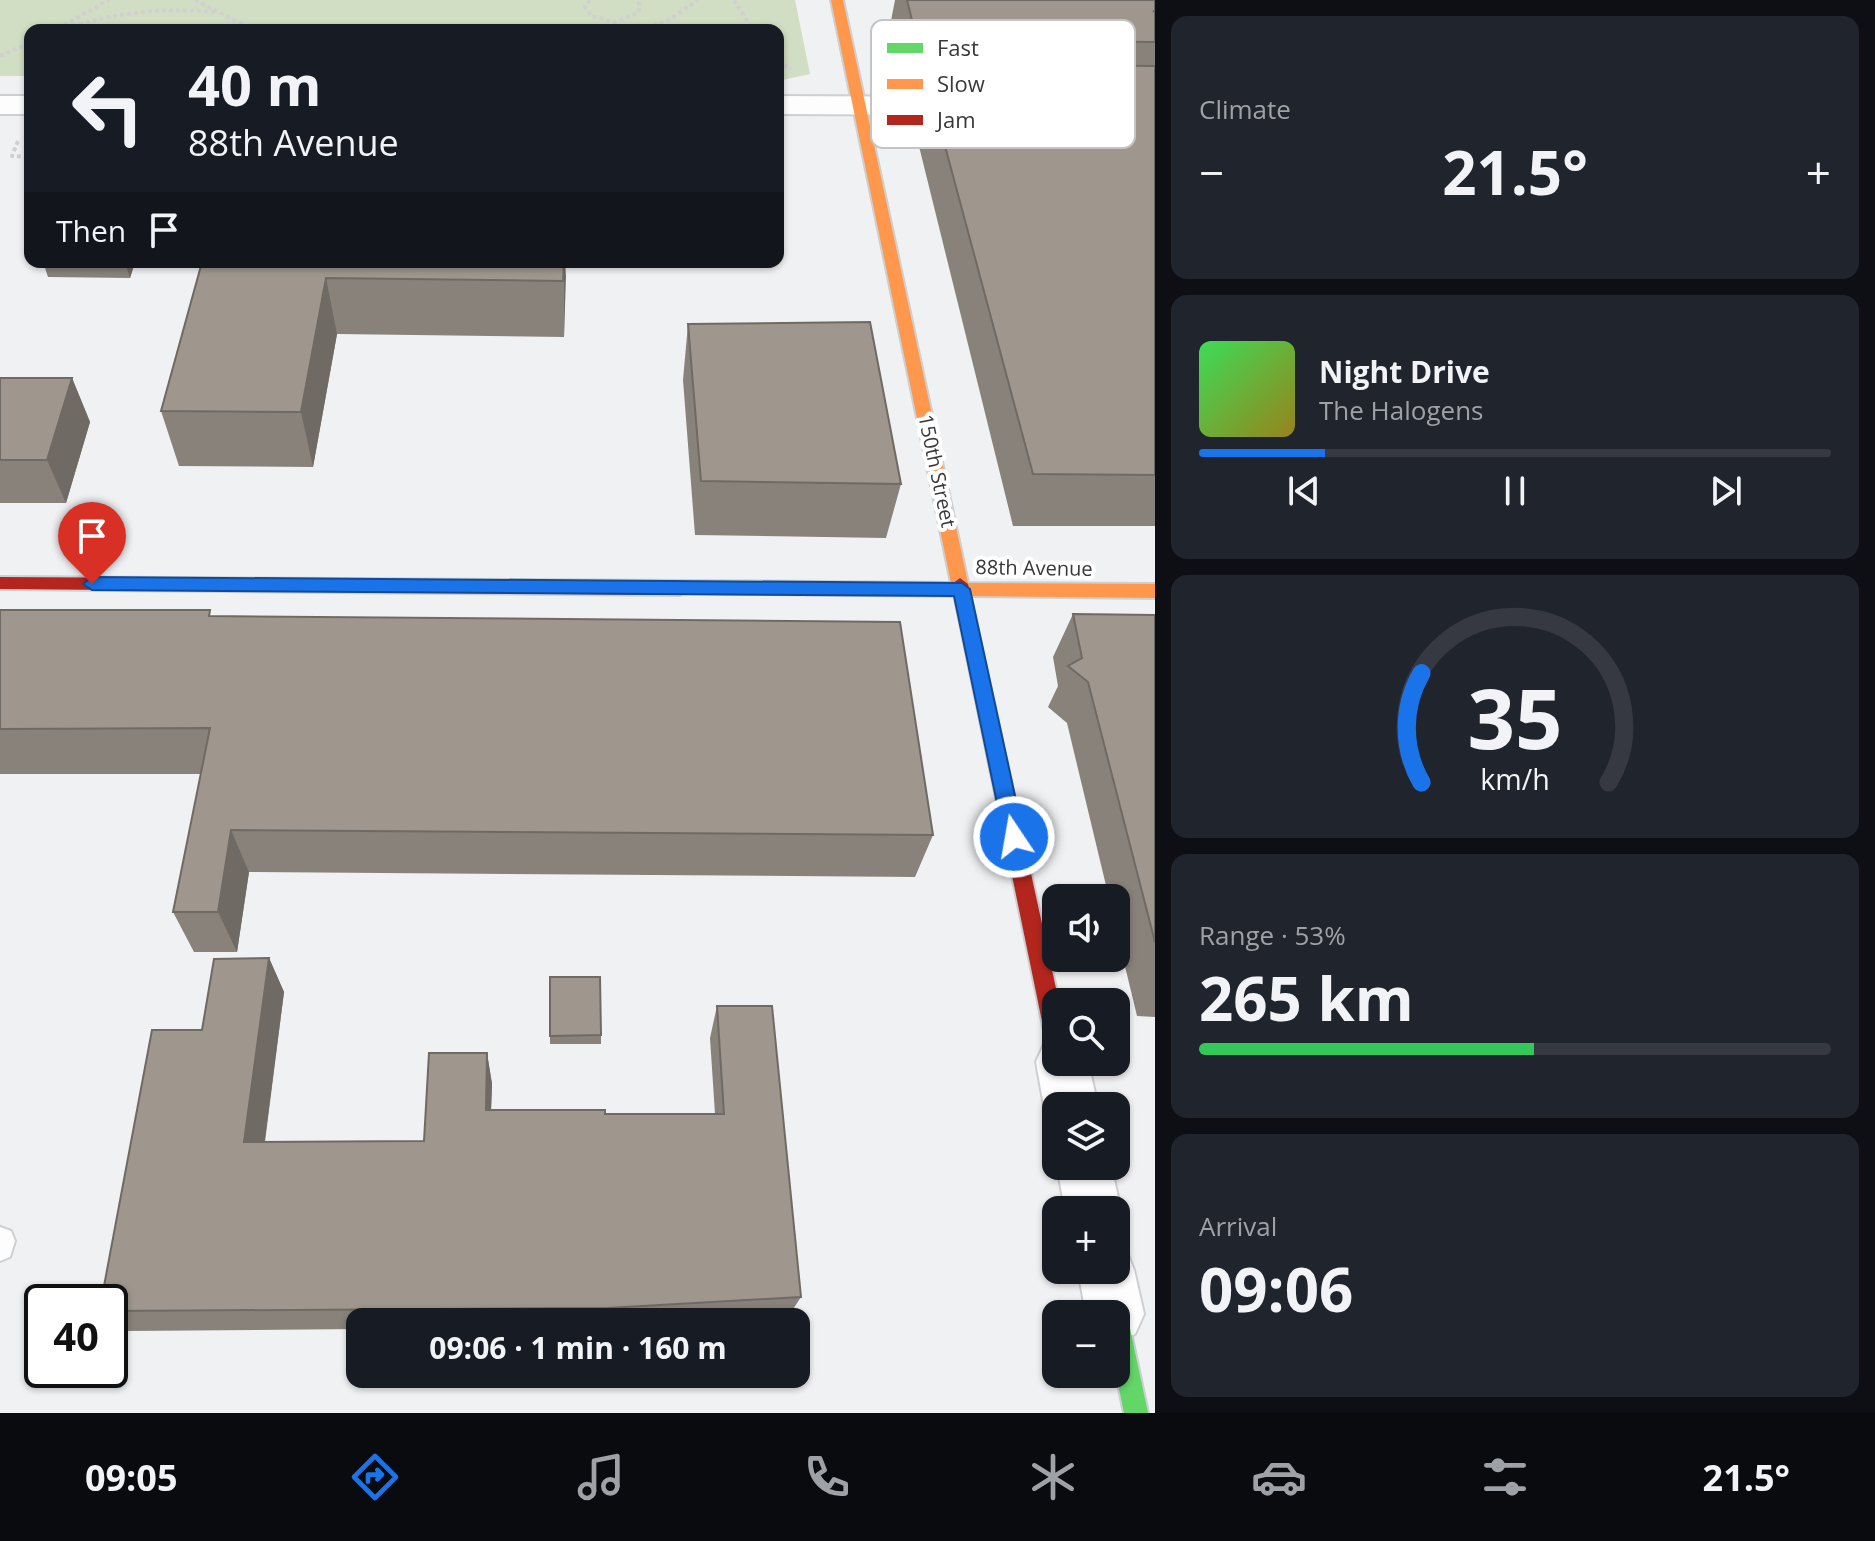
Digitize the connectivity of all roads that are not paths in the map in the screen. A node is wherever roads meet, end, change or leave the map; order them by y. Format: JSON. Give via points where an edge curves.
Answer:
{"nodes":[{"id":1,"x":837,"y":0,"type":"edge"},
{"id":2,"x":0,"y":105,"type":"edge"},
{"id":3,"x":24,"y":105,"type":"edge"},
{"id":4,"x":784,"y":105,"type":"edge"},
{"id":5,"x":859,"y":106,"type":"junction"},
{"id":6,"x":871,"y":106,"type":"edge"},
{"id":7,"x":0,"y":583,"type":"edge"},
{"id":8,"x":962,"y":589,"type":"junction"},
{"id":9,"x":1155,"y":591,"type":"edge"},
{"id":10,"x":1046,"y":988,"type":"edge"},
{"id":11,"x":1130,"y":1386,"type":"edge"},
{"id":12,"x":1136,"y":1413,"type":"edge"}],
"edges":[{"from":1,"to":5,"type":"street","name":"150th Street"},
{"from":2,"to":3,"type":"street"},
{"from":4,"to":5,"type":"street"},
{"from":5,"to":6,"type":"street"},
{"from":5,"to":8,"type":"street","name":"150th Street"},
{"from":7,"to":8,"type":"street","name":"88th Avenue"},
{"from":8,"to":9,"type":"street","name":"88th Avenue"},
{"from":8,"to":10,"type":"street","name":"150th Street"},
{"from":11,"to":12,"type":"street"}]}
